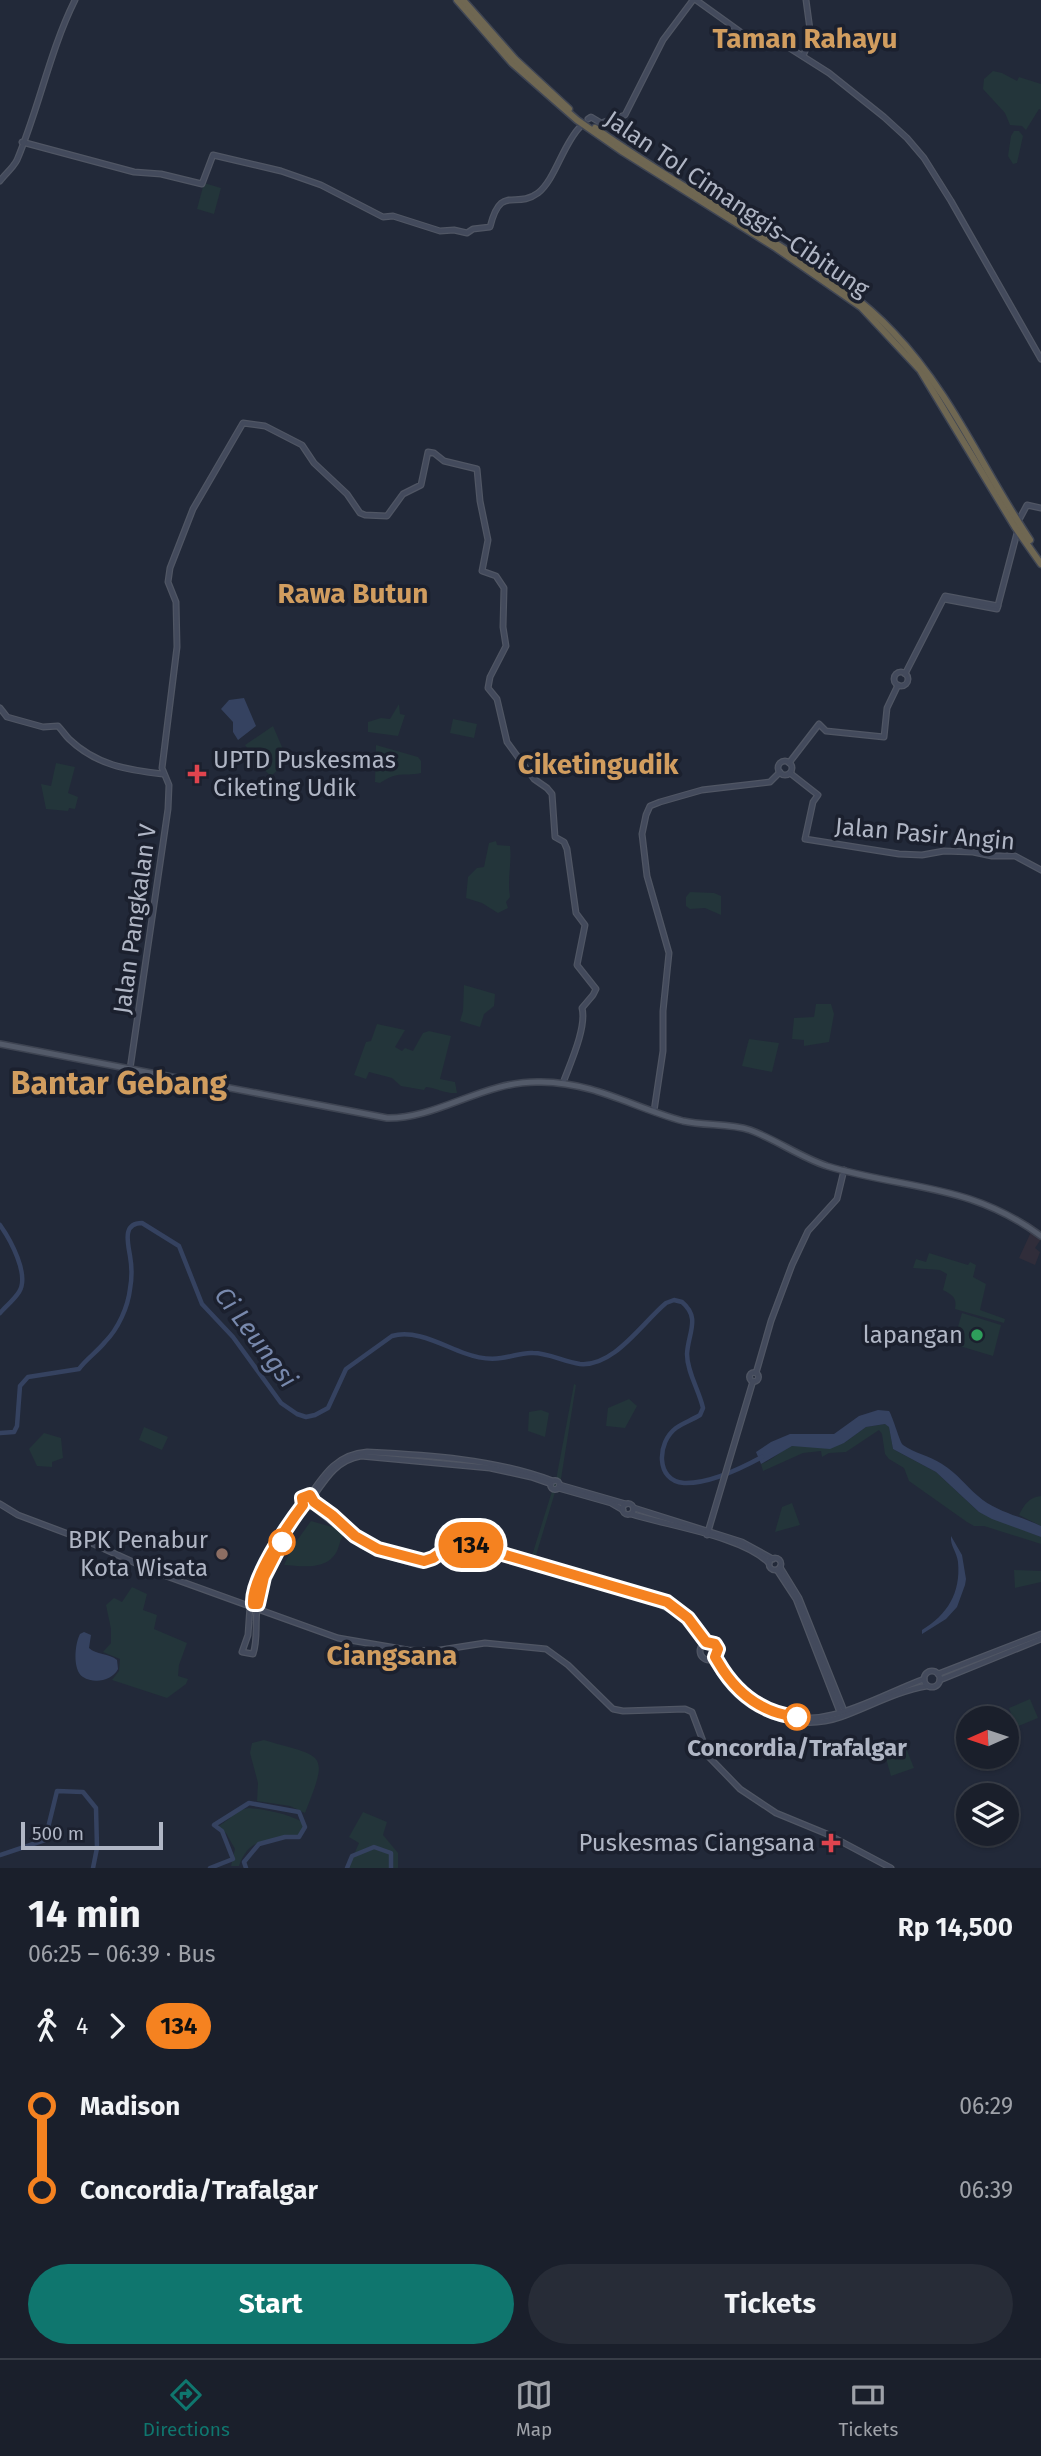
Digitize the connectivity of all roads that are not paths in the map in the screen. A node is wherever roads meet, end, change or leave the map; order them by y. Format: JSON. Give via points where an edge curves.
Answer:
{"nodes":[{"id":1,"x":75,"y":0,"type":"edge"},
{"id":2,"x":457,"y":0,"type":"edge"},
{"id":3,"x":463,"y":0,"type":"edge"},
{"id":4,"x":695,"y":0,"type":"edge"},
{"id":5,"x":806,"y":0,"type":"edge"},
{"id":6,"x":803,"y":57,"type":"junction"},
{"id":7,"x":588,"y":119,"type":"dead end"},
{"id":8,"x":580,"y":127,"type":"dead end"},
{"id":9,"x":22,"y":142,"type":"junction"},
{"id":10,"x":0,"y":181,"type":"edge"},
{"id":11,"x":1041,"y":359,"type":"edge"},
{"id":12,"x":1041,"y":508,"type":"edge"},
{"id":13,"x":1020,"y":518,"type":"dead end"},
{"id":14,"x":1017,"y":533,"type":"dead end"},
{"id":15,"x":1041,"y":557,"type":"edge"},
{"id":16,"x":1041,"y":564,"type":"edge"},
{"id":17,"x":905,"y":674,"type":"junction"},
{"id":18,"x":898,"y":685,"type":"junction"},
{"id":19,"x":0,"y":708,"type":"edge"},
{"id":20,"x":789,"y":763,"type":"junction"},
{"id":21,"x":780,"y":772,"type":"junction"},
{"id":22,"x":790,"y":773,"type":"junction"},
{"id":23,"x":164,"y":775,"type":"junction"},
{"id":24,"x":1041,"y":870,"type":"edge"},
{"id":25,"x":0,"y":1044,"type":"edge"},
{"id":26,"x":130,"y":1069,"type":"junction"},
{"id":27,"x":563,"y":1083,"type":"junction"},
{"id":28,"x":654,"y":1111,"type":"junction"},
{"id":29,"x":844,"y":1170,"type":"junction"},
{"id":30,"x":1040,"y":1236,"type":"edge"},
{"id":31,"x":559,"y":1486,"type":"junction"},
{"id":32,"x":310,"y":1502,"type":"junction"},
{"id":33,"x":0,"y":1504,"type":"edge"},
{"id":34,"x":626,"y":1504,"type":"junction"},
{"id":35,"x":623,"y":1510,"type":"junction"},
{"id":36,"x":633,"y":1511,"type":"junction"},
{"id":37,"x":708,"y":1533,"type":"junction"},
{"id":38,"x":771,"y":1561,"type":"junction"},
{"id":39,"x":778,"y":1568,"type":"junction"},
{"id":40,"x":250,"y":1606,"type":"junction"},
{"id":41,"x":258,"y":1609,"type":"junction"},
{"id":42,"x":804,"y":1615,"type":"junction"},
{"id":43,"x":1041,"y":1636,"type":"edge"},
{"id":44,"x":704,"y":1643,"type":"junction"},
{"id":45,"x":713,"y":1658,"type":"junction"},
{"id":46,"x":939,"y":1677,"type":"junction"},
{"id":47,"x":924,"y":1679,"type":"junction"},
{"id":48,"x":927,"y":1686,"type":"junction"},
{"id":49,"x":787,"y":1718,"type":"junction"},
{"id":50,"x":891,"y":1868,"type":"edge"}],
"edges":[{"from":1,"to":9,"type":"street"},
{"from":2,"to":16,"type":"highway","name":"Jalan Tol Cimanggis–Cibitung","via":[[512,63],[577,120],[861,307],[920,370]]},
{"from":3,"to":15,"type":"highway","name":"Jalan Tol Cimanggis–Cibitung","via":[[515,60],[581,118],[778,244],[866,306],[894,332],[951,409]]},
{"from":4,"to":6,"type":"street","via":[[744,34],[785,46]]},
{"from":4,"to":7,"type":"street","via":[[663,40],[625,116],[599,123]]},
{"from":5,"to":6,"type":"street","via":[[811,37]]},
{"from":6,"to":11,"type":"street","via":[[858,94],[917,149]]},
{"from":8,"to":9,"type":"street","via":[[539,192],[505,201],[494,210],[490,227],[467,233],[380,216],[321,184],[213,155],[202,184],[134,172]]},
{"from":9,"to":10,"type":"street","via":[[16,162]]},
{"from":12,"to":13,"type":"street","via":[[1027,505]]},
{"from":14,"to":17,"type":"street","via":[[997,607],[944,597]]},
{"from":17,"to":18,"type":"street","via":[[907,683]]},
{"from":17,"to":18,"type":"street","via":[[897,675]]},
{"from":18,"to":20,"type":"street","via":[[887,708],[884,737],[826,731],[819,724]]},
{"from":19,"to":23,"type":"street","via":[[7,717],[43,727],[58,726],[101,762]]},
{"from":20,"to":21,"type":"street","via":[[781,763]]},
{"from":20,"to":22,"type":"street"},
{"from":21,"to":22,"type":"street"},
{"from":21,"to":28,"type":"street","via":[[770,782],[702,790],[649,808],[643,828],[647,876],[670,953]]},
{"from":22,"to":24,"type":"street","name":"Jalan Pasir Angin","via":[[818,795],[803,838],[899,854],[944,851],[1015,856]]},
{"from":23,"to":26,"type":"street","name":"Jalan Pangkalan V","via":[[170,785],[168,809]]},
{"from":23,"to":27,"type":"street","name":"Jalan Pangkalan V","via":[[177,647],[176,602],[168,579],[193,509],[243,423],[265,425],[302,445],[365,515],[387,516],[403,494],[421,485],[428,452],[477,469],[488,540],[482,571],[496,576],[504,588],[506,646],[488,688],[495,695],[508,742],[534,779],[552,794],[555,837],[567,849],[575,911],[585,925],[576,963],[596,990],[582,1008],[581,1029]]},
{"from":25,"to":26,"type":"main road"},
{"from":26,"to":27,"type":"main road","via":[[387,1118],[410,1116],[501,1086]]},
{"from":27,"to":28,"type":"main road"},
{"from":28,"to":29,"type":"main road","via":[[694,1123],[744,1128]]},
{"from":29,"to":30,"type":"main road","via":[[965,1196],[1006,1213]]},
{"from":29,"to":37,"type":"street","via":[[837,1199],[808,1231],[792,1265],[756,1373],[750,1376],[753,1381]]},
{"from":31,"to":32,"type":"street","via":[[554,1489],[552,1483],[490,1468],[361,1456],[334,1469]]},
{"from":31,"to":34,"type":"street"},
{"from":31,"to":35,"type":"street"},
{"from":32,"to":40,"type":"street","via":[[275,1547]]},
{"from":32,"to":41,"type":"street","via":[[271,1562]]},
{"from":32,"to":44,"type":"street","via":[[371,1550],[419,1565],[433,1563],[454,1547],[491,1554],[668,1607],[684,1618]]},
{"from":33,"to":40,"type":"street","via":[[155,1572]]},
{"from":34,"to":35,"type":"street"},
{"from":34,"to":36,"type":"street","via":[[631,1504]]},
{"from":35,"to":36,"type":"street","via":[[625,1514]]},
{"from":36,"to":37,"type":"street"},
{"from":37,"to":38,"type":"street"},
{"from":38,"to":39,"type":"street","via":[[779,1561]]},
{"from":38,"to":39,"type":"street","via":[[770,1568]]},
{"from":39,"to":42,"type":"street","via":[[795,1588]]},
{"from":40,"to":41,"type":"street"},
{"from":40,"to":41,"type":"street"},
{"from":40,"to":41,"type":"street","via":[[248,1635],[241,1650],[251,1655]]},
{"from":41,"to":50,"type":"street","via":[[338,1638],[408,1650],[485,1643],[545,1649],[613,1709],[692,1712],[709,1757],[740,1790],[776,1813]]},
{"from":42,"to":42,"type":"street","via":[[841,1709],[829,1673]]},
{"from":43,"to":46,"type":"street"},
{"from":43,"to":46,"type":"street","via":[[981,1664]]},
{"from":44,"to":45,"type":"street","via":[[716,1646]]},
{"from":44,"to":45,"type":"street","via":[[700,1655]]},
{"from":45,"to":49,"type":"street","via":[[736,1687]]},
{"from":45,"to":49,"type":"street","via":[[723,1679],[744,1701]]},
{"from":46,"to":47,"type":"street","via":[[929,1672]]},
{"from":46,"to":48,"type":"street","via":[[934,1687]]},
{"from":47,"to":48,"type":"street"},
{"from":47,"to":49,"type":"street","via":[[833,1715]]},
{"from":48,"to":49,"type":"street","via":[[848,1716],[817,1723]]}]}
